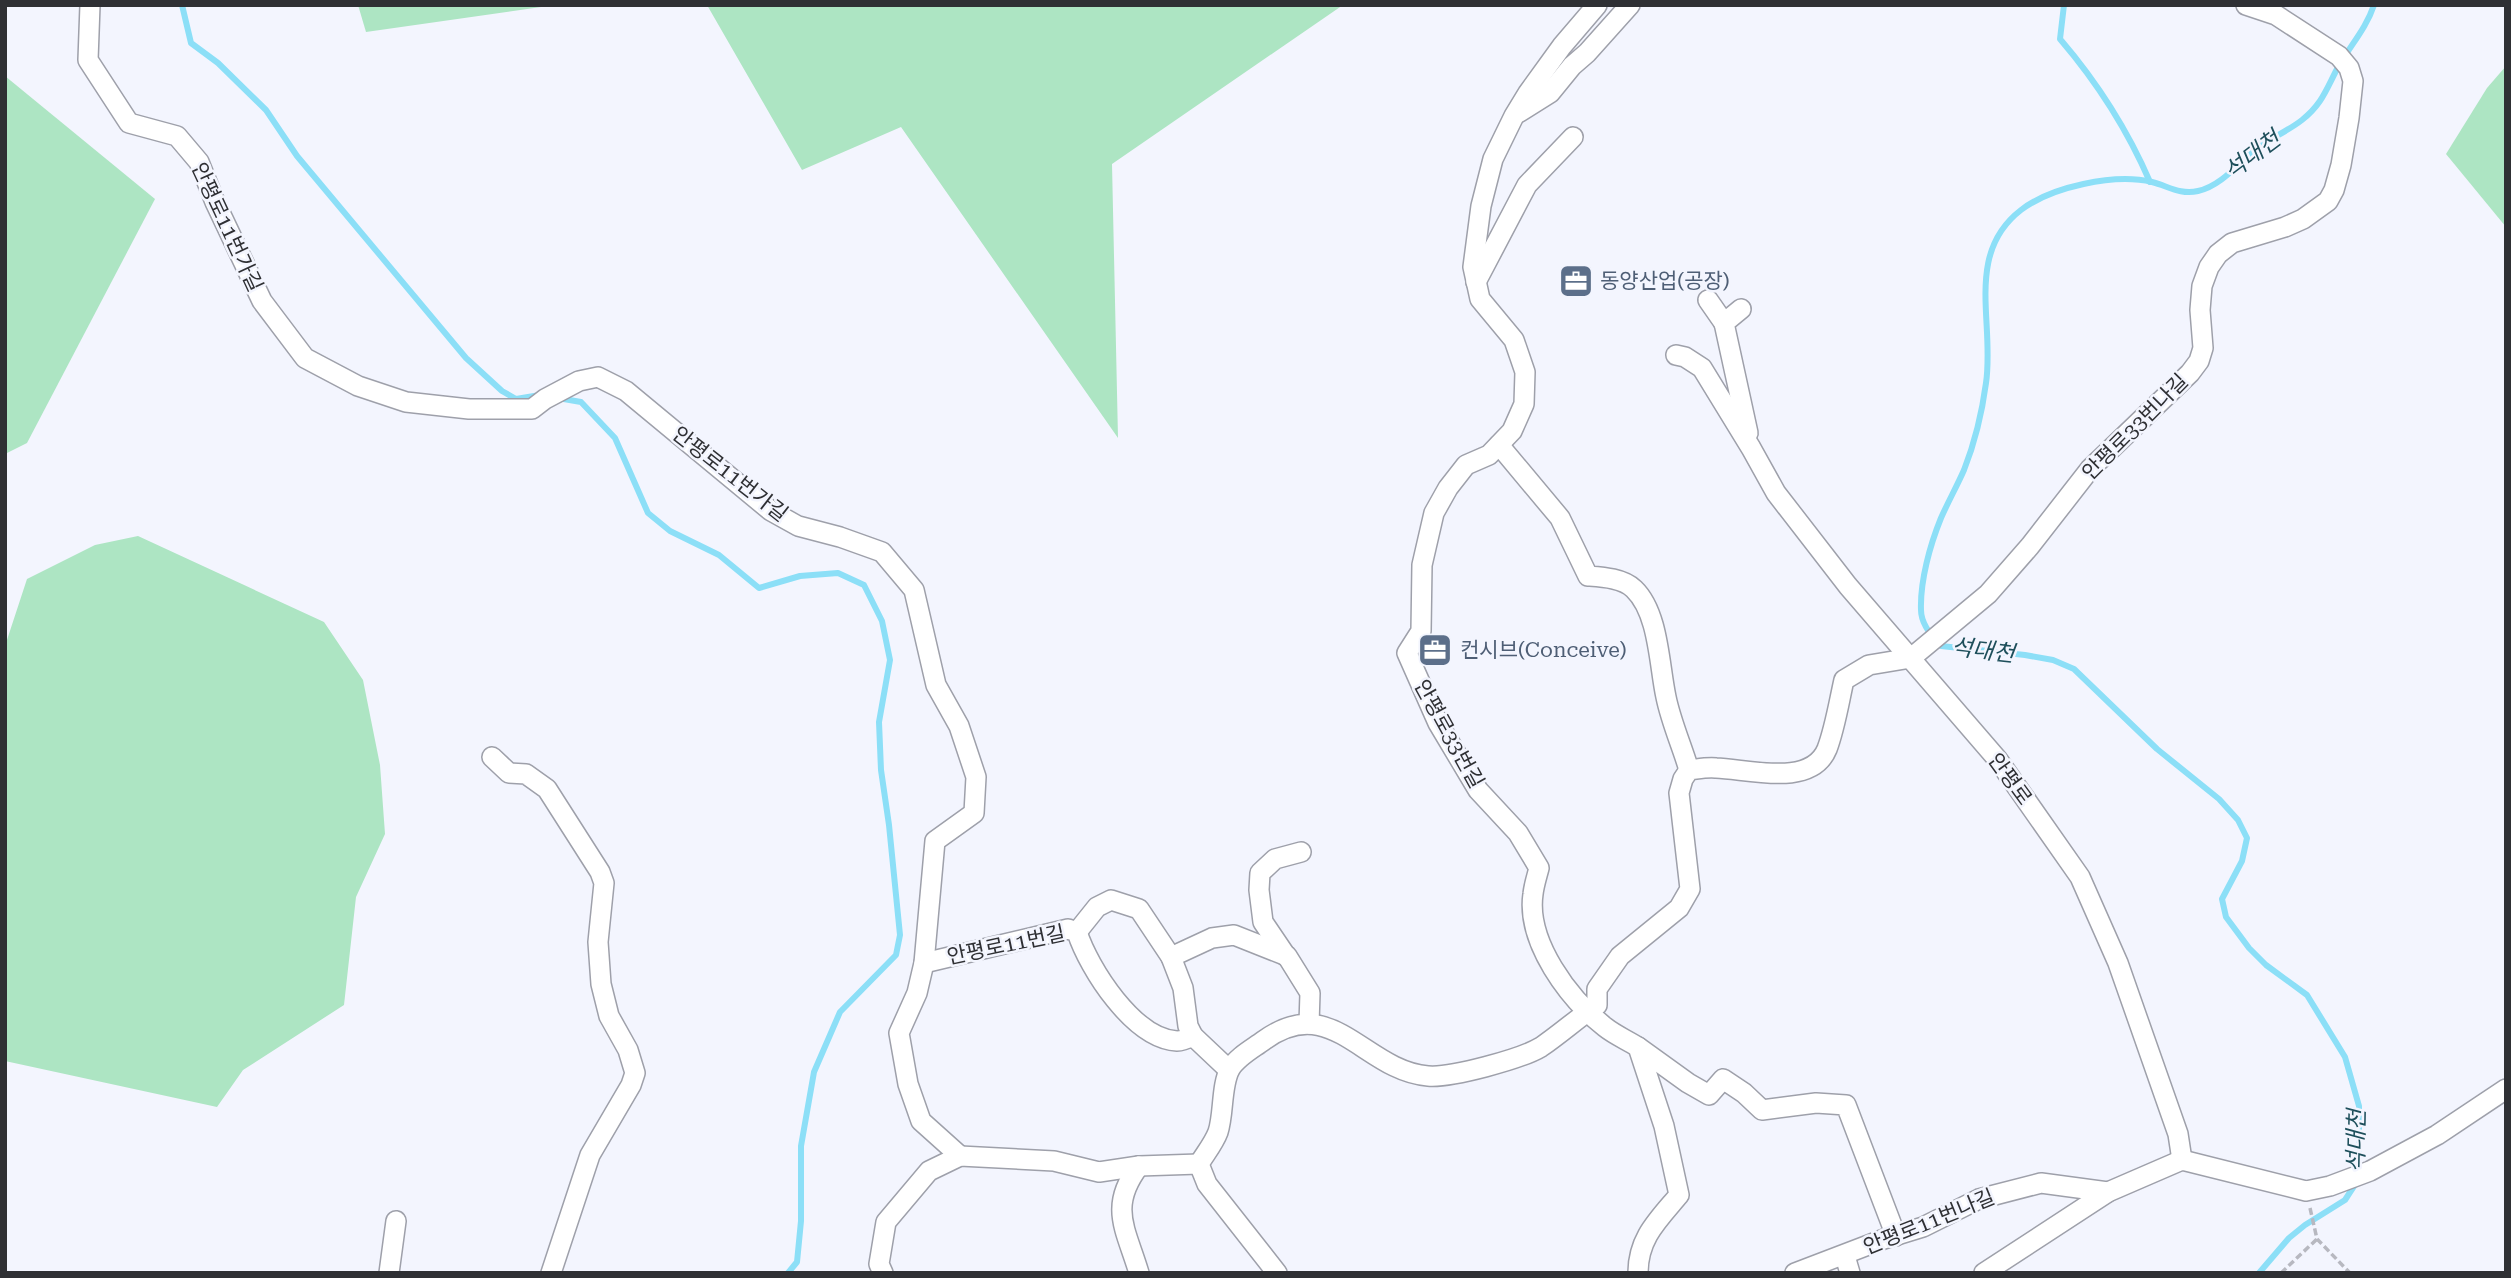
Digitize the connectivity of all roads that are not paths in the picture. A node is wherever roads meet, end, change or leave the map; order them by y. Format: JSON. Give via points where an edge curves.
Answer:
{"nodes":[{"id":1,"x":90,"y":5,"type":"edge"},
{"id":2,"x":1597,"y":5,"type":"edge"},
{"id":3,"x":1630,"y":5,"type":"edge"},
{"id":4,"x":2246,"y":5,"type":"edge"},
{"id":5,"x":2272,"y":10,"type":"edge"},
{"id":6,"x":1514,"y":116,"type":"junction"},
{"id":7,"x":1573,"y":137,"type":"dead end"},
{"id":8,"x":1476,"y":282,"type":"junction"},
{"id":9,"x":1707,"y":300,"type":"dead end"},
{"id":10,"x":1741,"y":309,"type":"dead end"},
{"id":11,"x":1724,"y":323,"type":"junction"},
{"id":12,"x":1676,"y":355,"type":"dead end"},
{"id":13,"x":1499,"y":445,"type":"junction"},
{"id":14,"x":1751,"y":447,"type":"junction"},
{"id":15,"x":1911,"y":658,"type":"junction"},
{"id":16,"x":492,"y":757,"type":"dead end"},
{"id":17,"x":1689,"y":770,"type":"junction"},
{"id":18,"x":1301,"y":852,"type":"dead end"},
{"id":19,"x":1077,"y":932,"type":"junction"},
{"id":20,"x":1171,"y":957,"type":"junction"},
{"id":21,"x":1287,"y":957,"type":"junction"},
{"id":22,"x":924,"y":963,"type":"junction"},
{"id":23,"x":1588,"y":1011,"type":"junction"},
{"id":24,"x":1309,"y":1024,"type":"junction"},
{"id":25,"x":1193,"y":1037,"type":"junction"},
{"id":26,"x":1638,"y":1047,"type":"junction"},
{"id":27,"x":1229,"y":1070,"type":"junction"},
{"id":28,"x":2506,"y":1089,"type":"edge"},
{"id":29,"x":960,"y":1156,"type":"junction"},
{"id":30,"x":2182,"y":1160,"type":"junction"},
{"id":31,"x":1199,"y":1164,"type":"junction"},
{"id":32,"x":1139,"y":1166,"type":"junction"},
{"id":33,"x":2108,"y":1192,"type":"junction"},
{"id":34,"x":396,"y":1221,"type":"dead end"},
{"id":35,"x":1895,"y":1236,"type":"junction"},
{"id":36,"x":1847,"y":1264,"type":"edge"},
{"id":37,"x":389,"y":1273,"type":"edge"},
{"id":38,"x":551,"y":1273,"type":"edge"},
{"id":39,"x":883,"y":1273,"type":"edge"},
{"id":40,"x":1139,"y":1273,"type":"edge"},
{"id":41,"x":1277,"y":1273,"type":"edge"},
{"id":42,"x":1638,"y":1273,"type":"edge"},
{"id":43,"x":1795,"y":1273,"type":"edge"},
{"id":44,"x":1984,"y":1273,"type":"edge"}],
"edges":[{"from":1,"to":22,"type":"street","name":"안평로11번가길","via":[[88,60],[129,123],[177,136],[199,162],[262,301],[305,358],[358,386],[406,402],[469,409],[532,409],[579,381],[598,377],[626,391],[771,511],[798,526],[882,552],[914,590],[936,685],[958,726],[976,777],[974,813],[935,841]]},
{"from":2,"to":6,"type":"street"},
{"from":3,"to":6,"type":"street","via":[[1550,93]]},
{"from":4,"to":5,"type":"street","name":"안평로33번나길"},
{"from":5,"to":15,"type":"street","name":"안평로33번나길","via":[[2344,62],[2353,81],[2341,165],[2328,201],[2303,219],[2232,243],[2218,254],[2202,286],[2203,348],[2190,373],[2090,469],[1988,594]]},
{"from":6,"to":8,"type":"street","via":[[1493,159],[1480,206],[1473,267]]},
{"from":7,"to":8,"type":"street","via":[[1527,185]]},
{"from":8,"to":13,"type":"street","via":[[1480,299],[1514,340],[1525,372],[1524,404],[1512,431]]},
{"from":9,"to":11,"type":"street"},
{"from":10,"to":11,"type":"street"},
{"from":11,"to":14,"type":"street"},
{"from":12,"to":14,"type":"street","via":[[1702,368]]},
{"from":13,"to":17,"type":"street","via":[[1560,518],[1588,576],[1624,582],[1644,603],[1655,629],[1667,700]]},
{"from":13,"to":23,"type":"street","name":"안평로33번길","via":[[1489,455],[1465,465],[1434,513],[1422,565],[1422,631],[1407,653],[1438,723],[1478,790],[1518,832],[1539,868],[1532,896],[1535,930],[1557,976]]},
{"from":14,"to":15,"type":"street","name":"안평로","via":[[1776,493]]},
{"from":15,"to":17,"type":"street","name":"안평로33번나길","via":[[1869,665],[1844,680],[1826,751],[1805,770]]},
{"from":15,"to":30,"type":"street","name":"안평로","via":[[1998,760],[2080,877],[2118,962],[2178,1134]]},
{"from":16,"to":38,"type":"street","via":[[509,774],[526,774],[547,789],[600,872],[604,883],[598,942],[601,984],[609,1016],[635,1073],[590,1155]]},
{"from":17,"to":23,"type":"street","via":[[1679,793],[1690,889],[1679,908],[1620,956],[1597,989],[1597,1005]]},
{"from":18,"to":21,"type":"street","via":[[1275,859],[1260,873],[1262,922]]},
{"from":19,"to":20,"type":"street","via":[[1097,907],[1111,900],[1139,909]]},
{"from":19,"to":22,"type":"street","name":"안평로11번길","via":[[1068,929]]},
{"from":19,"to":25,"type":"street","name":"안평로11번길","via":[[1082,947],[1128,1015],[1157,1036],[1179,1041]]},
{"from":20,"to":21,"type":"street","via":[[1212,938],[1234,935]]},
{"from":20,"to":25,"type":"street"},
{"from":21,"to":24,"type":"street","via":[[1310,993]]},
{"from":22,"to":29,"type":"street","name":"안평로11번가길","via":[[899,1033],[908,1084],[921,1121]]},
{"from":23,"to":24,"type":"street","via":[[1521,1056],[1429,1076],[1405,1072],[1330,1028]]},
{"from":23,"to":26,"type":"street","name":"안평로33번길"},
{"from":24,"to":27,"type":"street","via":[[1299,1023],[1272,1035]]},
{"from":25,"to":27,"type":"street"},
{"from":26,"to":35,"type":"street","name":"안평로33번길","via":[[1709,1096],[1723,1079],[1762,1110],[1816,1103],[1846,1105]]},
{"from":26,"to":42,"type":"street","via":[[1664,1126],[1679,1195],[1647,1233]]},
{"from":27,"to":31,"type":"street","via":[[1218,1132]]},
{"from":28,"to":30,"type":"street","via":[[2437,1135],[2370,1171],[2306,1191]]},
{"from":29,"to":32,"type":"street","via":[[1054,1161],[1099,1172]]},
{"from":29,"to":39,"type":"street","via":[[929,1171],[886,1222],[879,1264]]},
{"from":30,"to":33,"type":"street"},
{"from":31,"to":32,"type":"street"},
{"from":31,"to":41,"type":"street","via":[[1207,1184]]},
{"from":32,"to":40,"type":"street","via":[[1126,1183],[1119,1210]]},
{"from":33,"to":35,"type":"street","name":"안평로11번나길","via":[[2041,1183],[1979,1199]]},
{"from":33,"to":44,"type":"street"},
{"from":34,"to":37,"type":"street"},
{"from":35,"to":36,"type":"street","name":"안평로11번나길"},
{"from":36,"to":43,"type":"street","name":"안평로11번나길"}]}
